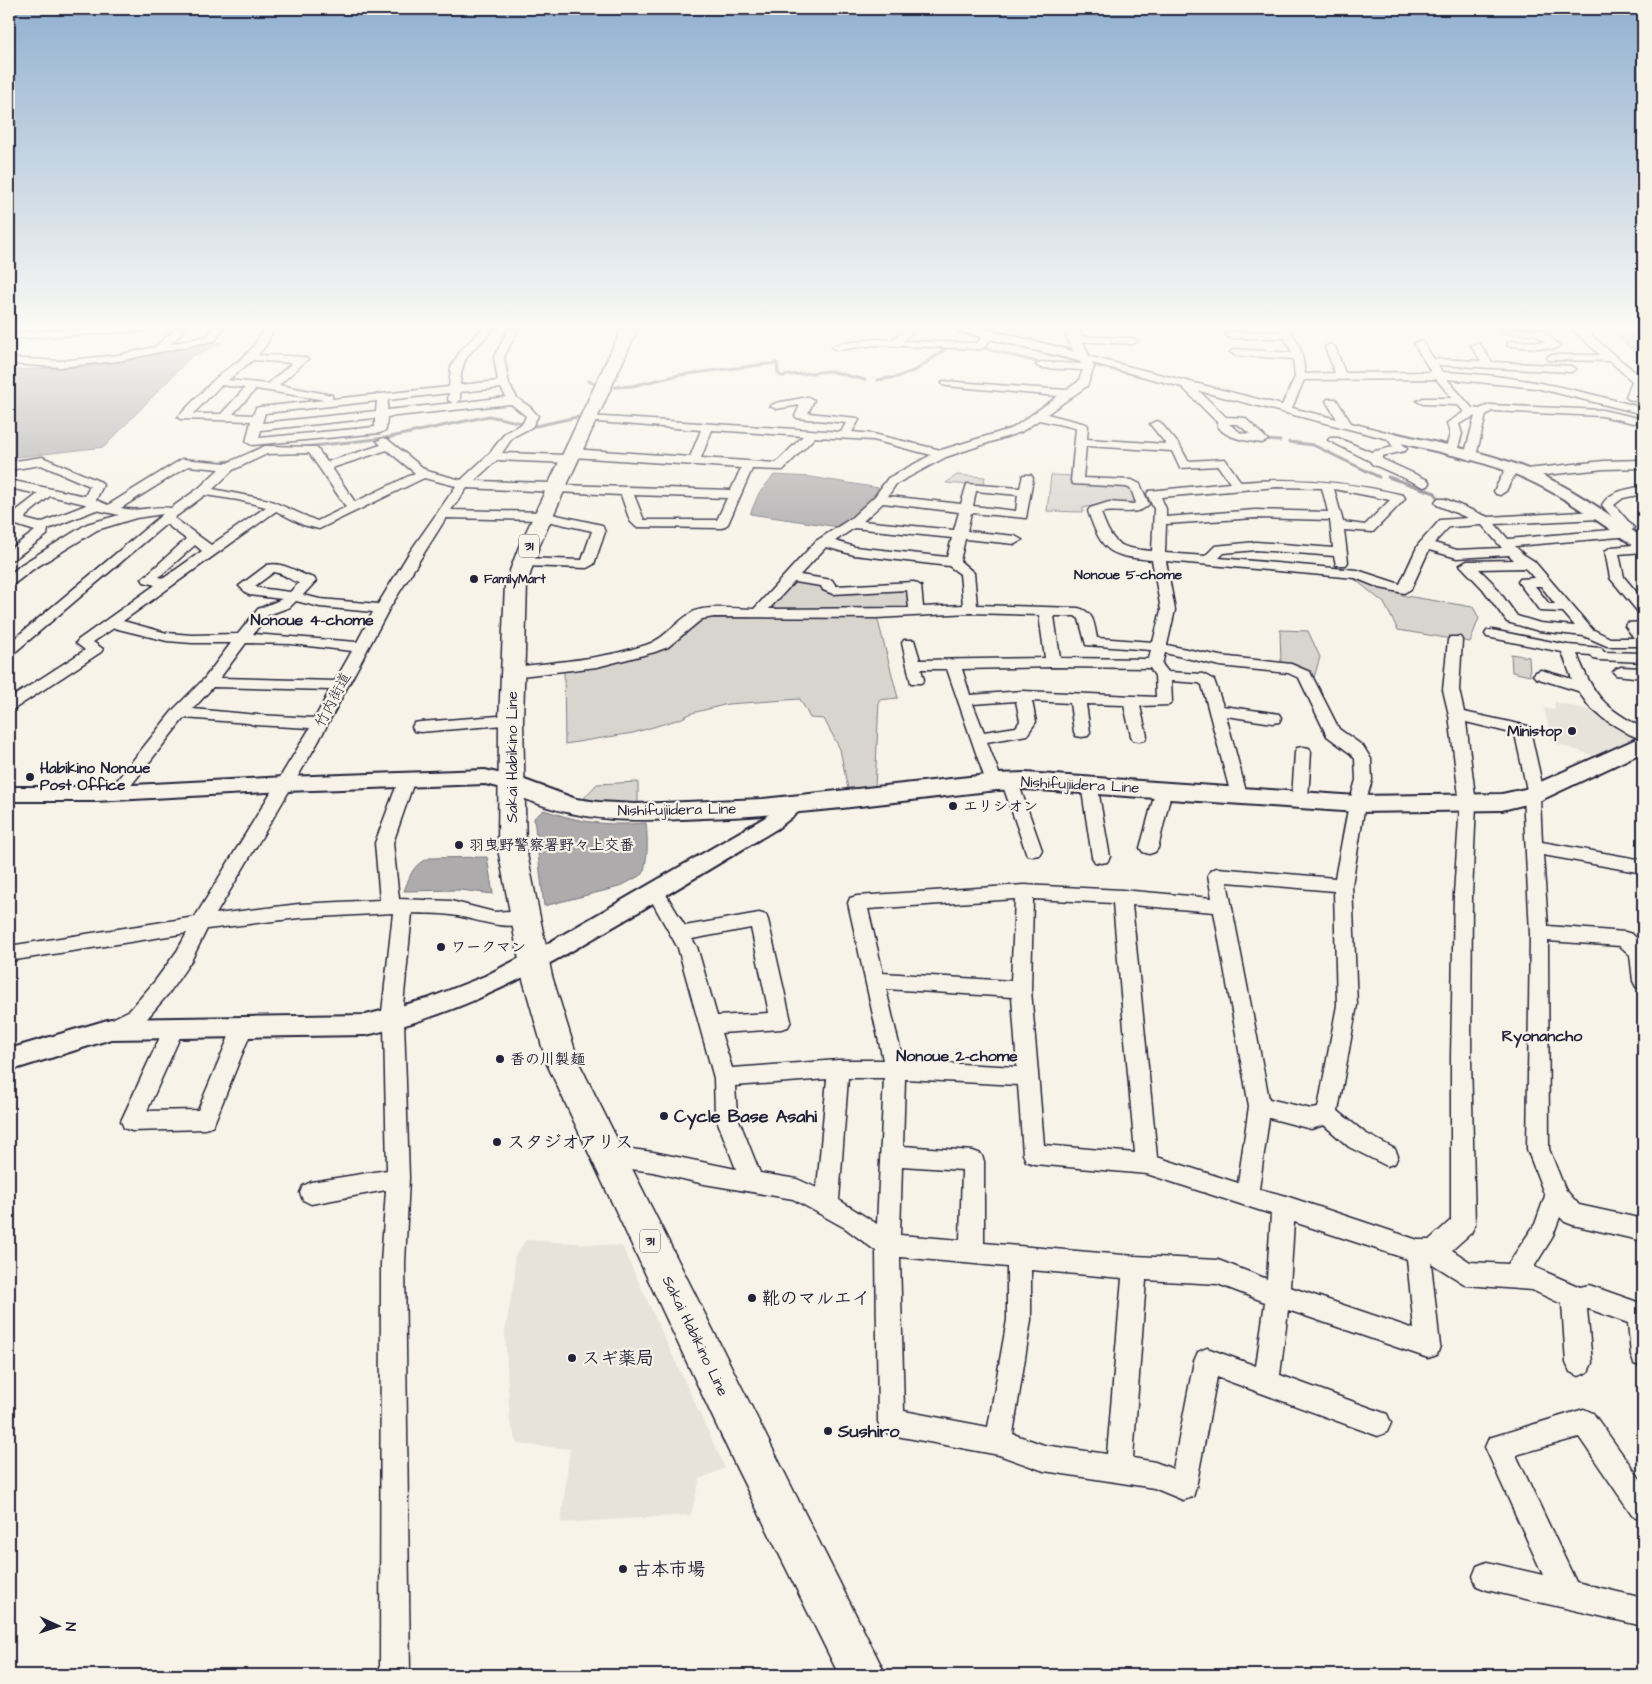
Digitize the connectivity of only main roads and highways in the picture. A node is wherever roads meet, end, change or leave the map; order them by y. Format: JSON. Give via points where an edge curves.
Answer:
{"nodes":[{"id":1,"x":593,"y":407,"type":"edge"},
{"id":2,"x":1643,"y":743,"type":"edge"},
{"id":3,"x":510,"y":783,"type":"junction"},
{"id":4,"x":863,"y":1675,"type":"edge"}],
"edges":[{"from":1,"to":3,"type":"main road","name":"Sakai Habikino Line","number":"31","via":[[516,584]]},
{"from":2,"to":3,"type":"main road","name":"Nishifujiidera Line","via":[[1533,794],[1502,802],[1468,804],[1357,804],[1089,784],[1002,782],[794,804],[710,810],[603,811],[565,803]]},
{"from":3,"to":4,"type":"main road","name":"Sakai Habikino Line","number":"31","via":[[512,849],[524,917],[533,962],[563,1064]]}]}
